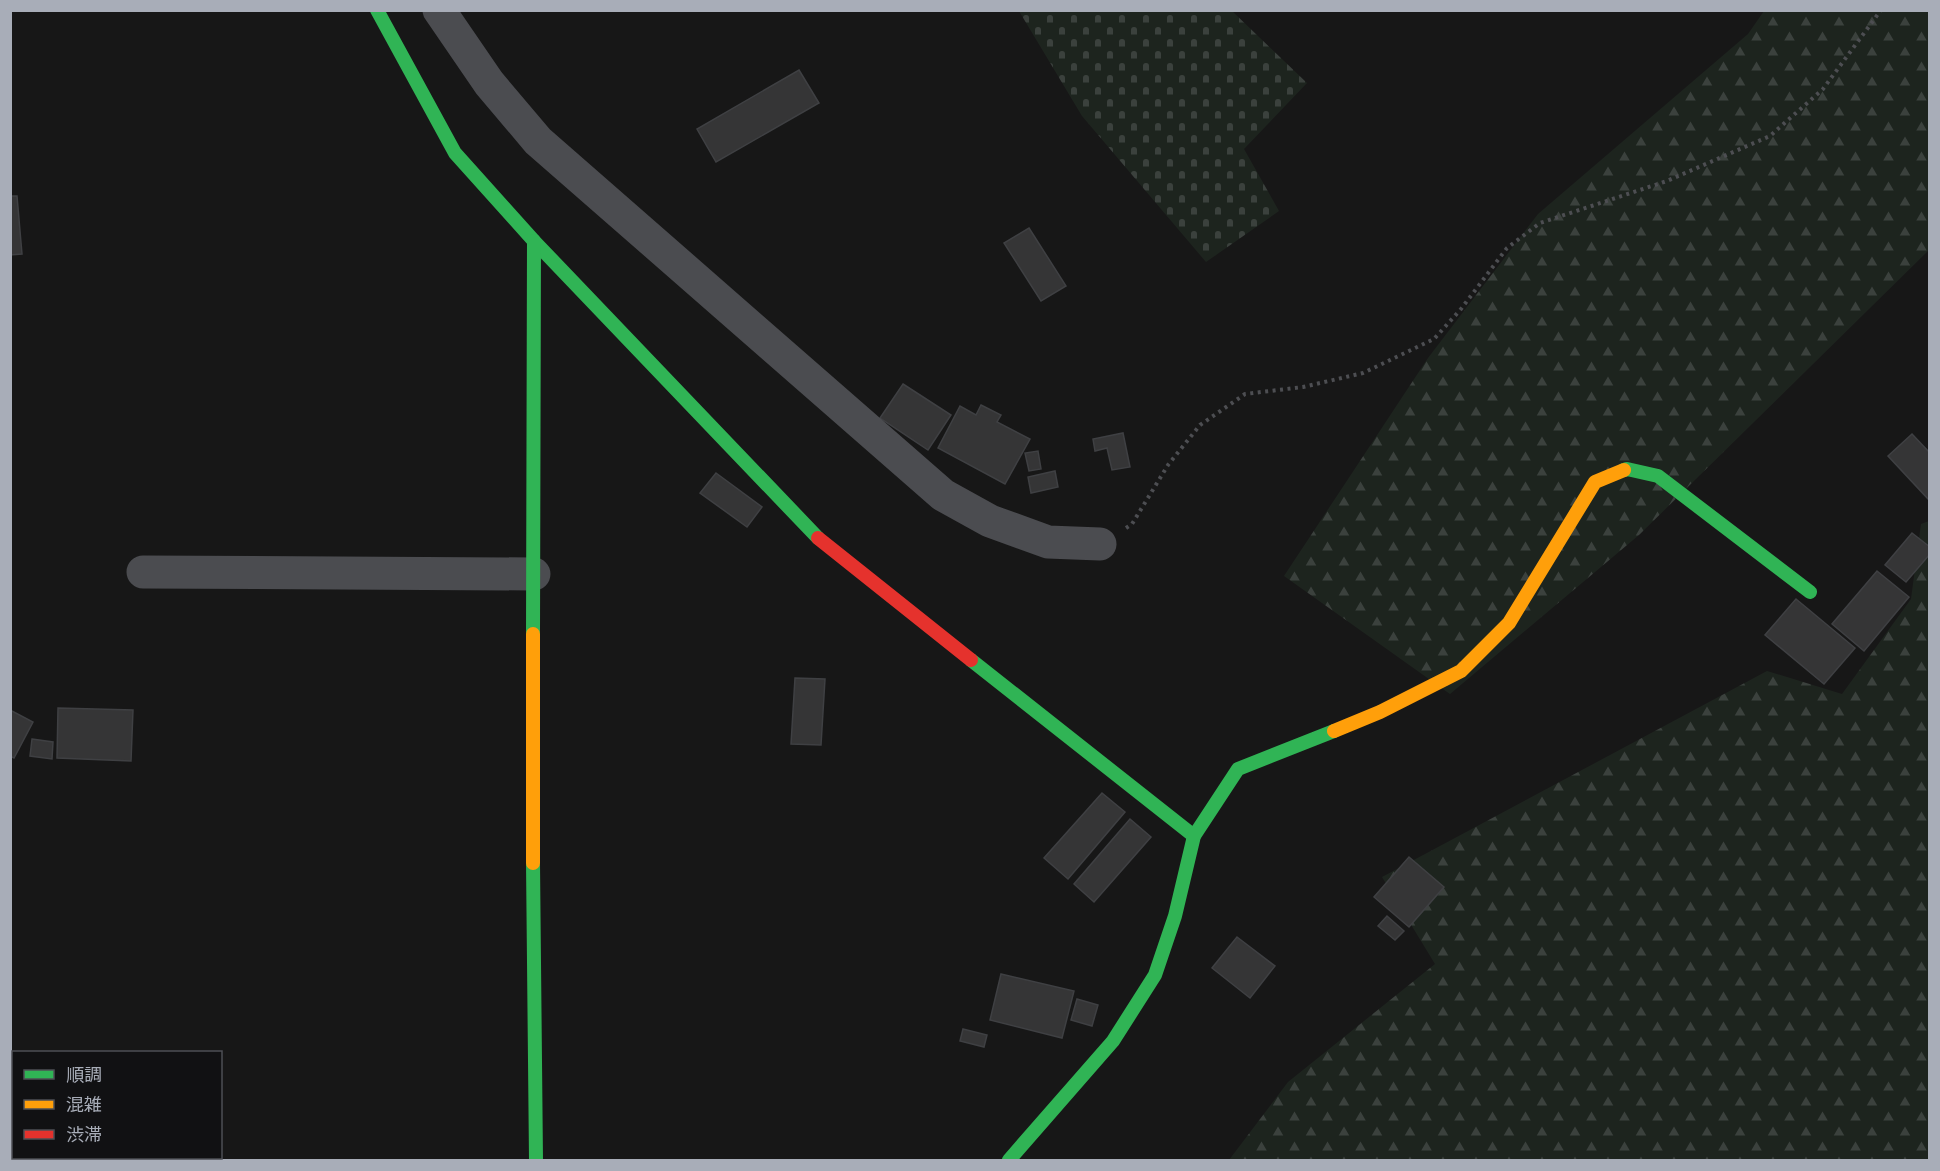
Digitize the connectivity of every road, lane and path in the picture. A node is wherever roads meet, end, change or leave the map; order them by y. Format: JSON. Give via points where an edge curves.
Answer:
{"nodes":[{"id":1,"x":377,"y":10,"type":"edge"},
{"id":2,"x":439,"y":10,"type":"edge"},
{"id":3,"x":1881,"y":10,"type":"edge"},
{"id":4,"x":534,"y":241,"type":"junction"},
{"id":5,"x":1100,"y":544,"type":"joint"},
{"id":6,"x":143,"y":572,"type":"dead end"},
{"id":7,"x":534,"y":574,"type":"junction"},
{"id":8,"x":1810,"y":592,"type":"dead end"},
{"id":9,"x":1194,"y":836,"type":"junction"},
{"id":10,"x":536,"y":1161,"type":"edge"},
{"id":11,"x":1009,"y":1161,"type":"edge"}],
"edges":[{"from":1,"to":4,"type":"street","via":[[454,153]]},
{"from":2,"to":5,"type":"street","via":[[489,83],[538,141],[943,495],[990,521],[1048,542]]},
{"from":3,"to":5,"type":"path","via":[[1823,89],[1770,136],[1667,181],[1540,224],[1507,248],[1434,339],[1363,373],[1303,387],[1245,394],[1227,406],[1200,425],[1168,465],[1132,524]]},
{"from":4,"to":7,"type":"street"},
{"from":4,"to":9,"type":"street","via":[[822,542]]},
{"from":6,"to":7,"type":"street"},
{"from":7,"to":10,"type":"street"},
{"from":8,"to":9,"type":"street","via":[[1658,476],[1627,469],[1595,482],[1509,623],[1461,671],[1380,712],[1238,770]]},
{"from":9,"to":11,"type":"street","via":[[1175,916],[1155,975],[1113,1041]]}]}
